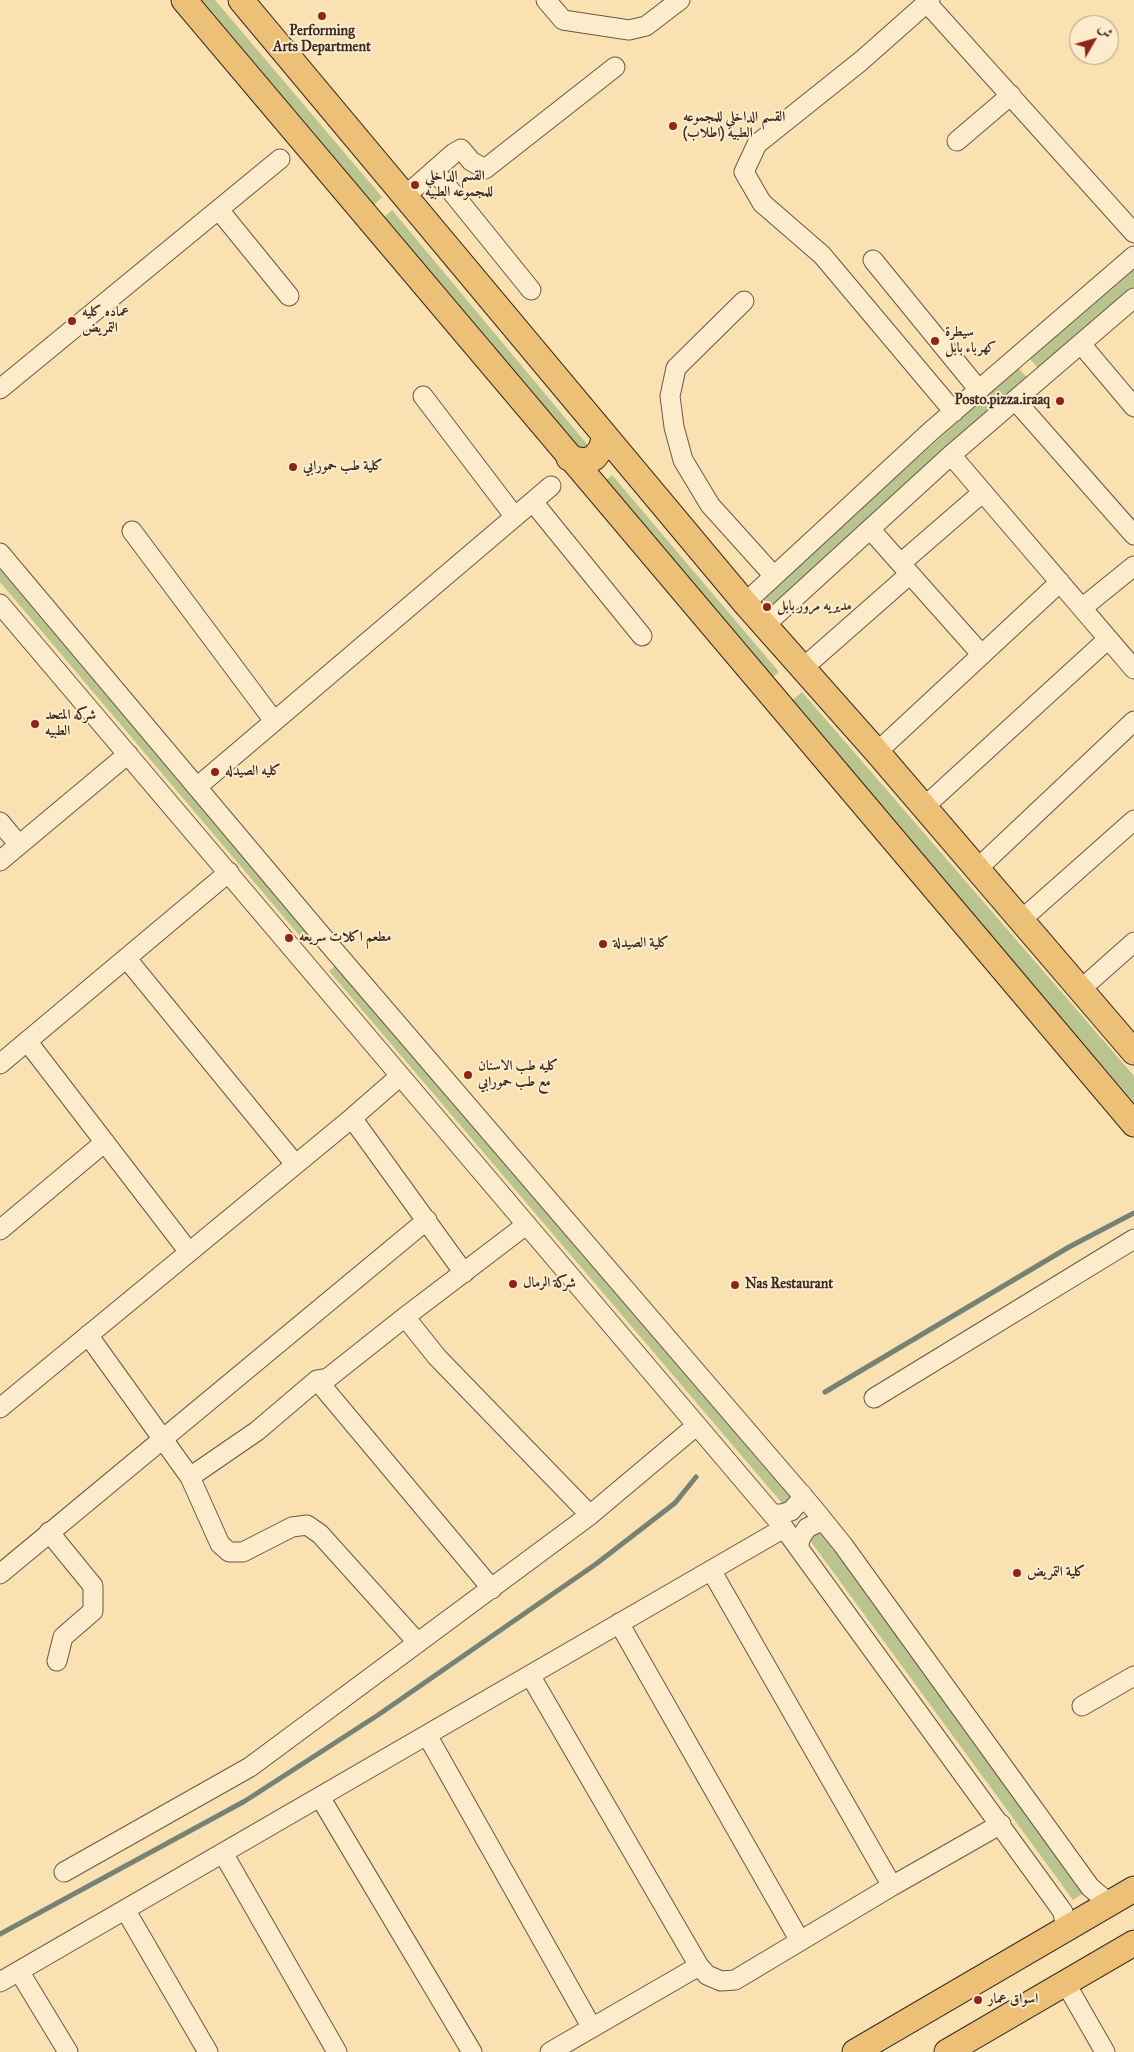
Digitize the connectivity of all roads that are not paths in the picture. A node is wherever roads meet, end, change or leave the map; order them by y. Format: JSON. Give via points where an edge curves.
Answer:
{"nodes":[{"id":1,"x":184,"y":0,"type":"edge"},
{"id":2,"x":240,"y":0,"type":"edge"},
{"id":3,"x":546,"y":0,"type":"edge"},
{"id":4,"x":680,"y":0,"type":"edge"},
{"id":5,"x":928,"y":2,"type":"edge"},
{"id":6,"x":615,"y":67,"type":"dead end"},
{"id":7,"x":1011,"y":95,"type":"junction"},
{"id":8,"x":957,"y":141,"type":"dead end"},
{"id":9,"x":280,"y":159,"type":"dead end"},
{"id":10,"x":434,"y":170,"type":"junction"},
{"id":11,"x":404,"y":197,"type":"junction"},
{"id":12,"x":218,"y":210,"type":"junction"},
{"id":13,"x":1134,"y":234,"type":"edge"},
{"id":14,"x":1134,"y":256,"type":"edge"},
{"id":15,"x":873,"y":260,"type":"dead end"},
{"id":16,"x":531,"y":290,"type":"dead end"},
{"id":17,"x":289,"y":296,"type":"dead end"},
{"id":18,"x":1134,"y":298,"type":"edge"},
{"id":19,"x":744,"y":301,"type":"dead end"},
{"id":20,"x":1081,"y":344,"type":"junction"},
{"id":21,"x":0,"y":389,"type":"edge"},
{"id":22,"x":980,"y":390,"type":"junction"},
{"id":23,"x":423,"y":396,"type":"dead end"},
{"id":24,"x":1015,"y":400,"type":"junction"},
{"id":25,"x":1134,"y":407,"type":"edge"},
{"id":26,"x":954,"y":412,"type":"junction"},
{"id":27,"x":605,"y":436,"type":"junction"},
{"id":28,"x":951,"y":455,"type":"junction"},
{"id":29,"x":569,"y":458,"type":"junction"},
{"id":30,"x":631,"y":467,"type":"junction"},
{"id":31,"x":551,"y":486,"type":"dead end"},
{"id":32,"x":597,"y":491,"type":"junction"},
{"id":33,"x":982,"y":492,"type":"junction"},
{"id":34,"x":533,"y":502,"type":"junction"},
{"id":35,"x":515,"y":517,"type":"junction"},
{"id":36,"x":870,"y":529,"type":"junction"},
{"id":37,"x":132,"y":531,"type":"dead end"},
{"id":38,"x":1134,"y":535,"type":"edge"},
{"id":39,"x":0,"y":554,"type":"edge"},
{"id":40,"x":1134,"y":566,"type":"edge"},
{"id":41,"x":906,"y":569,"type":"junction"},
{"id":42,"x":774,"y":576,"type":"junction"},
{"id":43,"x":1060,"y":582,"type":"junction"},
{"id":44,"x":745,"y":603,"type":"junction"},
{"id":45,"x":0,"y":604,"type":"edge"},
{"id":46,"x":1082,"y":608,"type":"junction"},
{"id":47,"x":765,"y":625,"type":"junction"},
{"id":48,"x":642,"y":636,"type":"dead end"},
{"id":49,"x":1108,"y":639,"type":"junction"},
{"id":50,"x":982,"y":655,"type":"junction"},
{"id":51,"x":803,"y":668,"type":"junction"},
{"id":52,"x":1134,"y":669,"type":"edge"},
{"id":53,"x":1134,"y":721,"type":"edge"},
{"id":54,"x":274,"y":722,"type":"junction"},
{"id":55,"x":877,"y":752,"type":"junction"},
{"id":56,"x":128,"y":754,"type":"junction"},
{"id":57,"x":197,"y":787,"type":"junction"},
{"id":58,"x":924,"y":807,"type":"junction"},
{"id":59,"x":1134,"y":820,"type":"edge"},
{"id":60,"x":0,"y":822,"type":"edge"},
{"id":61,"x":19,"y":845,"type":"junction"},
{"id":62,"x":0,"y":861,"type":"edge"},
{"id":63,"x":977,"y":869,"type":"junction"},
{"id":64,"x":229,"y":872,"type":"junction"},
{"id":65,"x":1020,"y":921,"type":"junction"},
{"id":66,"x":319,"y":933,"type":"junction"},
{"id":67,"x":1134,"y":942,"type":"edge"},
{"id":68,"x":294,"y":950,"type":"junction"},
{"id":69,"x":127,"y":959,"type":"junction"},
{"id":70,"x":341,"y":959,"type":"junction"},
{"id":71,"x":316,"y":977,"type":"junction"},
{"id":72,"x":1080,"y":990,"type":"junction"},
{"id":73,"x":27,"y":1041,"type":"junction"},
{"id":74,"x":1134,"y":1052,"type":"edge"},
{"id":75,"x":0,"y":1064,"type":"edge"},
{"id":76,"x":400,"y":1077,"type":"junction"},
{"id":77,"x":352,"y":1118,"type":"junction"},
{"id":78,"x":1134,"y":1124,"type":"edge"},
{"id":79,"x":105,"y":1142,"type":"junction"},
{"id":80,"x":296,"y":1164,"type":"junction"},
{"id":81,"x":427,"y":1220,"type":"junction"},
{"id":82,"x":526,"y":1225,"type":"junction"},
{"id":83,"x":0,"y":1230,"type":"edge"},
{"id":84,"x":1134,"y":1239,"type":"edge"},
{"id":85,"x":189,"y":1252,"type":"junction"},
{"id":86,"x":464,"y":1273,"type":"junction"},
{"id":87,"x":405,"y":1317,"type":"junction"},
{"id":88,"x":88,"y":1335,"type":"junction"},
{"id":89,"x":317,"y":1380,"type":"junction"},
{"id":90,"x":874,"y":1398,"type":"dead end"},
{"id":91,"x":0,"y":1408,"type":"edge"},
{"id":92,"x":696,"y":1426,"type":"junction"},
{"id":93,"x":163,"y":1438,"type":"junction"},
{"id":94,"x":190,"y":1477,"type":"junction"},
{"id":95,"x":802,"y":1494,"type":"junction"},
{"id":96,"x":590,"y":1515,"type":"junction"},
{"id":97,"x":778,"y":1521,"type":"junction"},
{"id":98,"x":825,"y":1523,"type":"junction"},
{"id":99,"x":49,"y":1532,"type":"junction"},
{"id":100,"x":798,"y":1547,"type":"junction"},
{"id":101,"x":711,"y":1570,"type":"junction"},
{"id":102,"x":0,"y":1574,"type":"edge"},
{"id":103,"x":492,"y":1588,"type":"junction"},
{"id":104,"x":619,"y":1622,"type":"junction"},
{"id":105,"x":418,"y":1643,"type":"junction"},
{"id":106,"x":57,"y":1661,"type":"dead end"},
{"id":107,"x":530,"y":1675,"type":"junction"},
{"id":108,"x":1134,"y":1676,"type":"edge"},
{"id":109,"x":1082,"y":1706,"type":"dead end"},
{"id":110,"x":427,"y":1735,"type":"junction"},
{"id":111,"x":320,"y":1796,"type":"junction"},
{"id":112,"x":1002,"y":1824,"type":"junction"},
{"id":113,"x":223,"y":1853,"type":"junction"},
{"id":114,"x":64,"y":1872,"type":"dead end"},
{"id":115,"x":892,"y":1886,"type":"junction"},
{"id":116,"x":1134,"y":1889,"type":"edge"},
{"id":117,"x":1112,"y":1902,"type":"junction"},
{"id":118,"x":126,"y":1911,"type":"junction"},
{"id":119,"x":1066,"y":1930,"type":"junction"},
{"id":120,"x":800,"y":1941,"type":"junction"},
{"id":121,"x":1132,"y":1950,"type":"edge"},
{"id":122,"x":699,"y":1966,"type":"junction"},
{"id":123,"x":19,"y":1971,"type":"junction"},
{"id":124,"x":0,"y":1982,"type":"edge"},
{"id":125,"x":1066,"y":1984,"type":"junction"},
{"id":126,"x":592,"y":2028,"type":"junction"},
{"id":127,"x":68,"y":2052,"type":"edge"},
{"id":128,"x":208,"y":2052,"type":"edge"},
{"id":129,"x":337,"y":2052,"type":"edge"},
{"id":130,"x":472,"y":2052,"type":"edge"},
{"id":131,"x":550,"y":2052,"type":"edge"},
{"id":132,"x":855,"y":2052,"type":"edge"},
{"id":133,"x":947,"y":2052,"type":"edge"},
{"id":134,"x":1105,"y":2052,"type":"edge"}],
"edges":[{"from":1,"to":29,"type":"main road"},
{"from":2,"to":11,"type":"main road"},
{"from":3,"to":4,"type":"street","via":[[563,20],[629,30],[646,26]]},
{"from":5,"to":7,"type":"street"},
{"from":5,"to":26,"type":"street","via":[[861,61],[756,144],[744,172],[762,203],[822,255]]},
{"from":6,"to":10,"type":"street","via":[[485,169],[471,161],[461,149]]},
{"from":7,"to":8,"type":"street"},
{"from":7,"to":13,"type":"street"},
{"from":9,"to":12,"type":"street"},
{"from":10,"to":11,"type":"street"},
{"from":10,"to":16,"type":"street"},
{"from":11,"to":27,"type":"main road"},
{"from":12,"to":17,"type":"street"},
{"from":12,"to":21,"type":"street"},
{"from":14,"to":22,"type":"street"},
{"from":15,"to":22,"type":"street"},
{"from":18,"to":20,"type":"street"},
{"from":19,"to":42,"type":"street","via":[[676,368],[670,396],[683,460],[710,504]]},
{"from":20,"to":24,"type":"street"},
{"from":20,"to":25,"type":"street"},
{"from":22,"to":26,"type":"street"},
{"from":23,"to":35,"type":"street"},
{"from":24,"to":28,"type":"street"},
{"from":24,"to":38,"type":"street"},
{"from":26,"to":42,"type":"street"},
{"from":27,"to":29,"type":"main road","via":[[594,458],[579,461]]},
{"from":27,"to":30,"type":"main road"},
{"from":28,"to":33,"type":"street"},
{"from":28,"to":36,"type":"street"},
{"from":29,"to":32,"type":"main road"},
{"from":30,"to":32,"type":"main road","via":[[621,464],[607,469],[600,478]]},
{"from":30,"to":44,"type":"main road"},
{"from":31,"to":34,"type":"street"},
{"from":32,"to":78,"type":"main road"},
{"from":33,"to":41,"type":"street"},
{"from":33,"to":43,"type":"street"},
{"from":34,"to":35,"type":"street"},
{"from":34,"to":48,"type":"street"},
{"from":35,"to":54,"type":"street"},
{"from":36,"to":41,"type":"street"},
{"from":36,"to":47,"type":"street"},
{"from":37,"to":54,"type":"street"},
{"from":39,"to":57,"type":"street"},
{"from":40,"to":46,"type":"street"},
{"from":41,"to":50,"type":"street"},
{"from":41,"to":51,"type":"street"},
{"from":42,"to":44,"type":"street"},
{"from":43,"to":46,"type":"street"},
{"from":43,"to":50,"type":"street"},
{"from":44,"to":47,"type":"main road"},
{"from":45,"to":56,"type":"street"},
{"from":46,"to":49,"type":"street"},
{"from":47,"to":51,"type":"main road"},
{"from":49,"to":52,"type":"street"},
{"from":49,"to":58,"type":"street"},
{"from":50,"to":55,"type":"street"},
{"from":51,"to":55,"type":"main road"},
{"from":53,"to":63,"type":"street"},
{"from":54,"to":57,"type":"street"},
{"from":55,"to":58,"type":"main road"},
{"from":56,"to":61,"type":"street"},
{"from":56,"to":64,"type":"street"},
{"from":57,"to":66,"type":"street"},
{"from":58,"to":63,"type":"main road"},
{"from":59,"to":65,"type":"street"},
{"from":60,"to":61,"type":"street"},
{"from":61,"to":62,"type":"street"},
{"from":63,"to":65,"type":"main road"},
{"from":64,"to":68,"type":"street"},
{"from":64,"to":69,"type":"street"},
{"from":65,"to":72,"type":"main road"},
{"from":66,"to":68,"type":"street","via":[[309,947]]},
{"from":66,"to":70,"type":"street"},
{"from":67,"to":72,"type":"street"},
{"from":68,"to":71,"type":"street"},
{"from":69,"to":73,"type":"street"},
{"from":69,"to":80,"type":"street"},
{"from":70,"to":71,"type":"street","via":[[326,962]]},
{"from":70,"to":95,"type":"street"},
{"from":71,"to":76,"type":"street"},
{"from":72,"to":74,"type":"main road"},
{"from":73,"to":75,"type":"street"},
{"from":73,"to":79,"type":"street"},
{"from":76,"to":77,"type":"street"},
{"from":76,"to":82,"type":"street"},
{"from":77,"to":80,"type":"street"},
{"from":77,"to":81,"type":"street"},
{"from":79,"to":83,"type":"street"},
{"from":79,"to":85,"type":"street"},
{"from":80,"to":85,"type":"street"},
{"from":81,"to":86,"type":"street"},
{"from":81,"to":93,"type":"street"},
{"from":82,"to":86,"type":"street"},
{"from":82,"to":92,"type":"street"},
{"from":84,"to":90,"type":"street"},
{"from":85,"to":88,"type":"street"},
{"from":86,"to":87,"type":"street"},
{"from":87,"to":89,"type":"street","via":[[328,1378]]},
{"from":87,"to":96,"type":"street","via":[[437,1357]]},
{"from":88,"to":91,"type":"street"},
{"from":88,"to":93,"type":"street"},
{"from":89,"to":94,"type":"street","via":[[257,1431]]},
{"from":89,"to":103,"type":"street"},
{"from":92,"to":96,"type":"street"},
{"from":92,"to":97,"type":"street"},
{"from":93,"to":94,"type":"street"},
{"from":93,"to":99,"type":"street"},
{"from":94,"to":105,"type":"street","via":[[220,1544],[229,1552],[244,1552],[292,1527],[307,1525],[320,1534]]},
{"from":95,"to":97,"type":"street","via":[[791,1511],[781,1514]]},
{"from":95,"to":98,"type":"street"},
{"from":96,"to":103,"type":"street"},
{"from":97,"to":100,"type":"street"},
{"from":97,"to":101,"type":"street"},
{"from":98,"to":100,"type":"street","via":[[807,1528]]},
{"from":98,"to":117,"type":"street","via":[[1090,1888]]},
{"from":99,"to":102,"type":"street"},
{"from":99,"to":106,"type":"street","via":[[92,1586],[93,1611],[63,1637]]},
{"from":100,"to":112,"type":"street"},
{"from":101,"to":104,"type":"street"},
{"from":101,"to":115,"type":"street"},
{"from":103,"to":105,"type":"street"},
{"from":104,"to":107,"type":"street"},
{"from":104,"to":120,"type":"street"},
{"from":105,"to":114,"type":"street","via":[[250,1767]]},
{"from":107,"to":110,"type":"street"},
{"from":107,"to":122,"type":"street"},
{"from":108,"to":109,"type":"street"},
{"from":110,"to":111,"type":"street"},
{"from":110,"to":126,"type":"street"},
{"from":111,"to":113,"type":"street"},
{"from":111,"to":130,"type":"street"},
{"from":112,"to":115,"type":"street"},
{"from":112,"to":119,"type":"street","via":[[1058,1905]]},
{"from":113,"to":118,"type":"street"},
{"from":113,"to":129,"type":"street"},
{"from":115,"to":120,"type":"street"},
{"from":116,"to":117,"type":"main road"},
{"from":117,"to":119,"type":"main road"},
{"from":118,"to":123,"type":"street"},
{"from":118,"to":128,"type":"street"},
{"from":119,"to":132,"type":"main road"},
{"from":120,"to":122,"type":"street","via":[[735,1980],[721,1981],[707,1975]]},
{"from":121,"to":125,"type":"main road"},
{"from":122,"to":126,"type":"street"},
{"from":123,"to":124,"type":"street"},
{"from":123,"to":127,"type":"street"},
{"from":125,"to":133,"type":"main road"},
{"from":125,"to":134,"type":"street"},
{"from":126,"to":131,"type":"street"}]}
